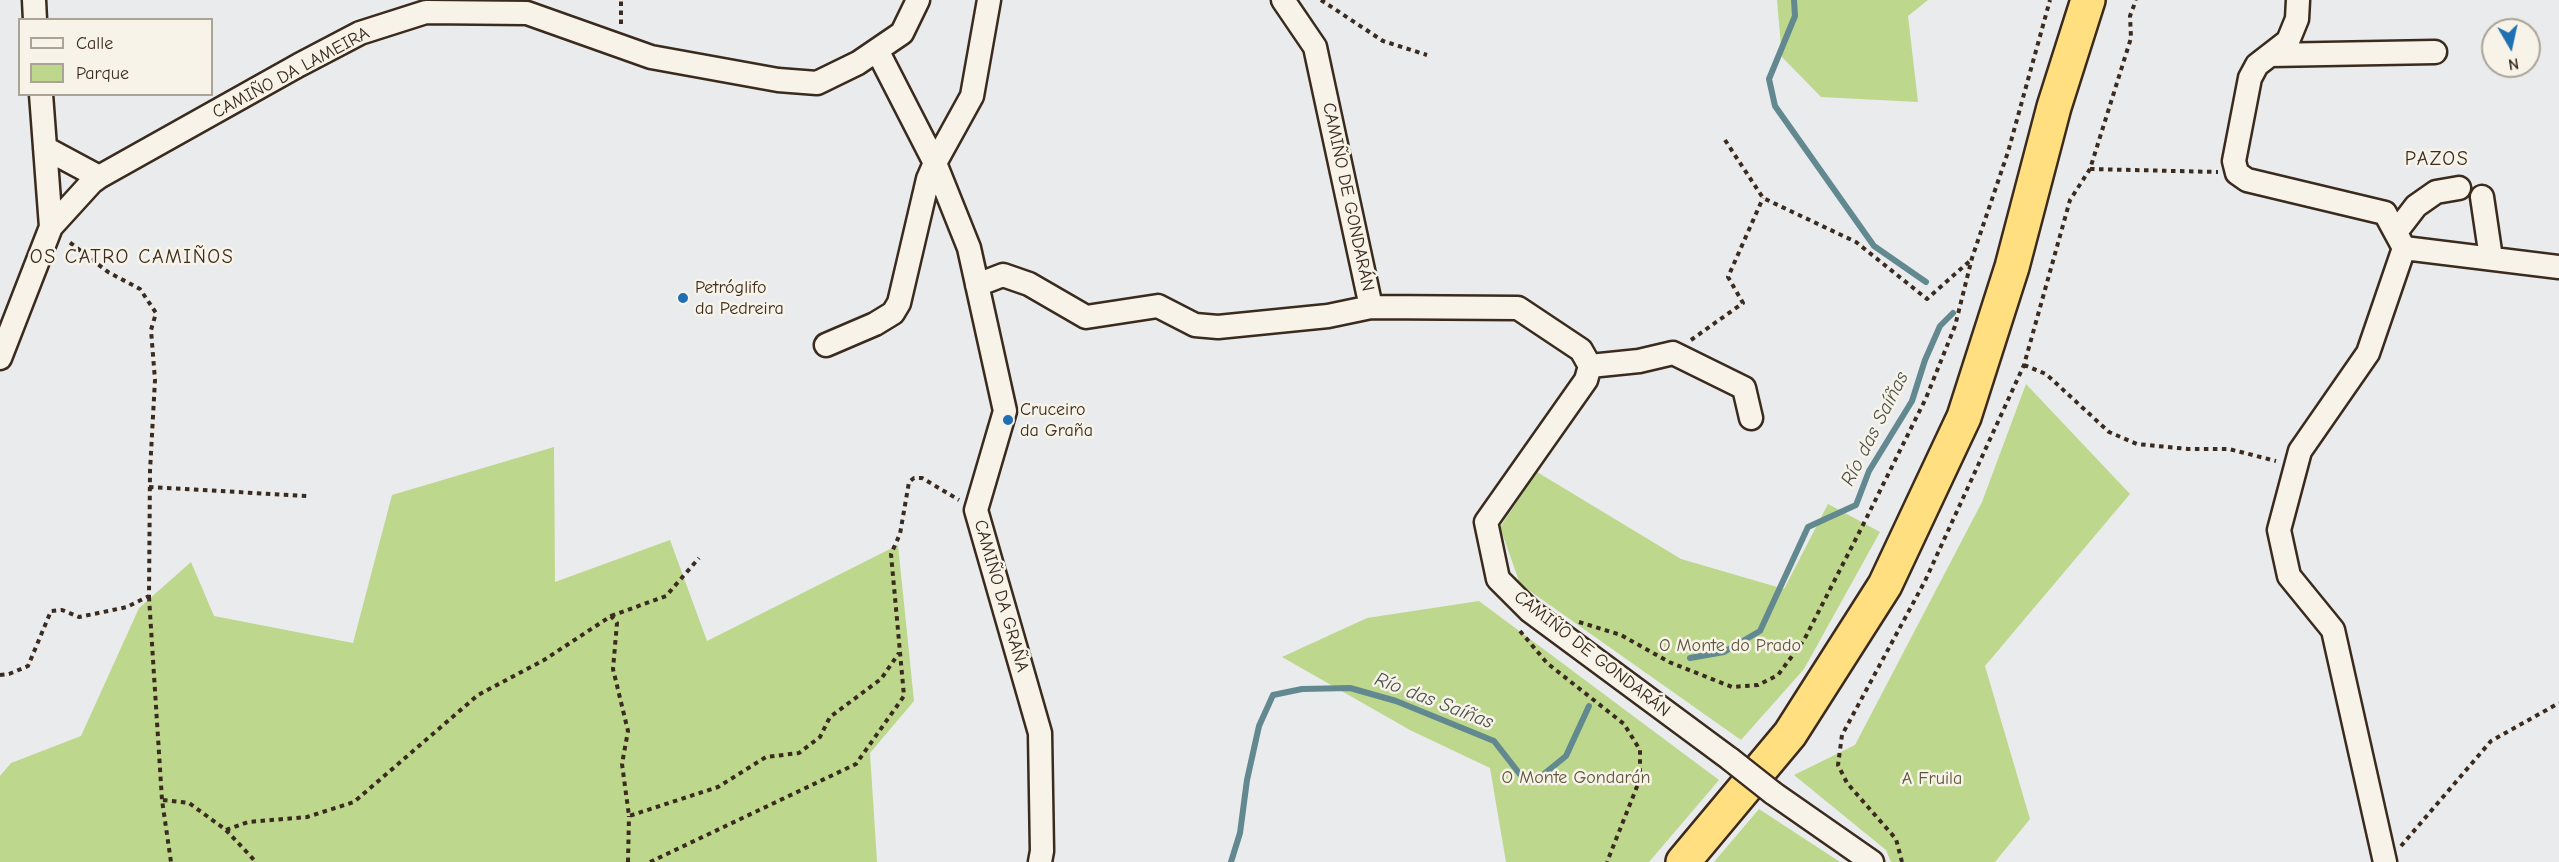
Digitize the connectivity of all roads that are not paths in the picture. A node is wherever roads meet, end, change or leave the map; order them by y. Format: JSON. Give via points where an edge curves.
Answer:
{"nodes":[{"id":1,"x":34,"y":0,"type":"edge"},
{"id":2,"x":918,"y":0,"type":"edge"},
{"id":3,"x":989,"y":0,"type":"edge"},
{"id":4,"x":1283,"y":0,"type":"edge"},
{"id":5,"x":2088,"y":0,"type":"edge"},
{"id":6,"x":2298,"y":0,"type":"edge"},
{"id":7,"x":35,"y":18,"type":"edge"},
{"id":8,"x":877,"y":50,"type":"junction"},
{"id":9,"x":2435,"y":52,"type":"dead end"},
{"id":10,"x":2270,"y":55,"type":"junction"},
{"id":11,"x":41,"y":96,"type":"edge"},
{"id":12,"x":45,"y":148,"type":"junction"},
{"id":13,"x":935,"y":163,"type":"junction"},
{"id":14,"x":99,"y":177,"type":"junction"},
{"id":15,"x":2459,"y":188,"type":"dead end"},
{"id":16,"x":2482,"y":197,"type":"dead end"},
{"id":17,"x":51,"y":227,"type":"junction"},
{"id":18,"x":2400,"y":240,"type":"junction"},
{"id":19,"x":2491,"y":258,"type":"junction"},
{"id":20,"x":2559,"y":267,"type":"edge"},
{"id":21,"x":977,"y":285,"type":"junction"},
{"id":22,"x":1371,"y":307,"type":"junction"},
{"id":23,"x":826,"y":345,"type":"dead end"},
{"id":24,"x":0,"y":358,"type":"edge"},
{"id":25,"x":1590,"y":366,"type":"junction"},
{"id":26,"x":1751,"y":418,"type":"dead end"},
{"id":27,"x":2390,"y":858,"type":"edge"},
{"id":28,"x":1040,"y":862,"type":"edge"},
{"id":29,"x":1683,"y":862,"type":"edge"},
{"id":30,"x":1872,"y":862,"type":"edge"}],
"edges":[{"from":1,"to":7,"type":"street"},
{"from":2,"to":8,"type":"street","name":"CAMIÑO DA LAMEIRA","via":[[902,33]]},
{"from":3,"to":13,"type":"street","via":[[972,96]]},
{"from":4,"to":22,"type":"street","name":"CAMIÑO DE GONDARÁN","via":[[1315,46]]},
{"from":5,"to":29,"type":"highway","via":[[2054,106],[2012,267],[1964,417],[1885,585],[1790,734]]},
{"from":6,"to":10,"type":"street","via":[[2297,19],[2288,41]]},
{"from":8,"to":13,"type":"street","name":"CAMIÑO DA GRAÑA"},
{"from":8,"to":14,"type":"street","name":"CAMIÑO DA LAMEIRA","via":[[817,83],[777,80],[651,57],[526,13],[426,12],[360,33]]},
{"from":9,"to":10,"type":"street"},
{"from":10,"to":18,"type":"street","via":[[2257,65],[2250,78],[2234,161],[2237,173],[2247,180],[2385,213]]},
{"from":11,"to":12,"type":"street"},
{"from":12,"to":14,"type":"street"},
{"from":12,"to":17,"type":"street"},
{"from":13,"to":21,"type":"street","name":"CAMIÑO DA GRAÑA","via":[[969,248]]},
{"from":13,"to":23,"type":"street","via":[[928,178],[899,303],[875,324]]},
{"from":14,"to":17,"type":"street","name":"CAMIÑO DA LAMEIRA"},
{"from":15,"to":18,"type":"street","via":[[2436,192],[2416,206]]},
{"from":16,"to":19,"type":"street"},
{"from":17,"to":24,"type":"street"},
{"from":18,"to":19,"type":"street"},
{"from":18,"to":27,"type":"street","via":[[2368,353],[2300,452],[2279,530],[2289,576],[2332,630]]},
{"from":19,"to":20,"type":"street"},
{"from":21,"to":22,"type":"street","via":[[1003,275],[1029,284],[1086,317],[1158,306],[1195,326],[1328,316]]},
{"from":21,"to":28,"type":"street","name":"CAMIÑO DA GRAÑA","via":[[1005,411],[976,510],[1040,733]]},
{"from":22,"to":25,"type":"street","name":"CAMIÑO DE GONDARÁN","via":[[1518,309],[1581,350]]},
{"from":25,"to":26,"type":"street","via":[[1673,353],[1744,388]]},
{"from":25,"to":30,"type":"street","name":"CAMIÑO DE GONDARÁN","bridge":true,"via":[[1586,380],[1486,522],[1498,579],[1546,622],[1773,793]]}]}
